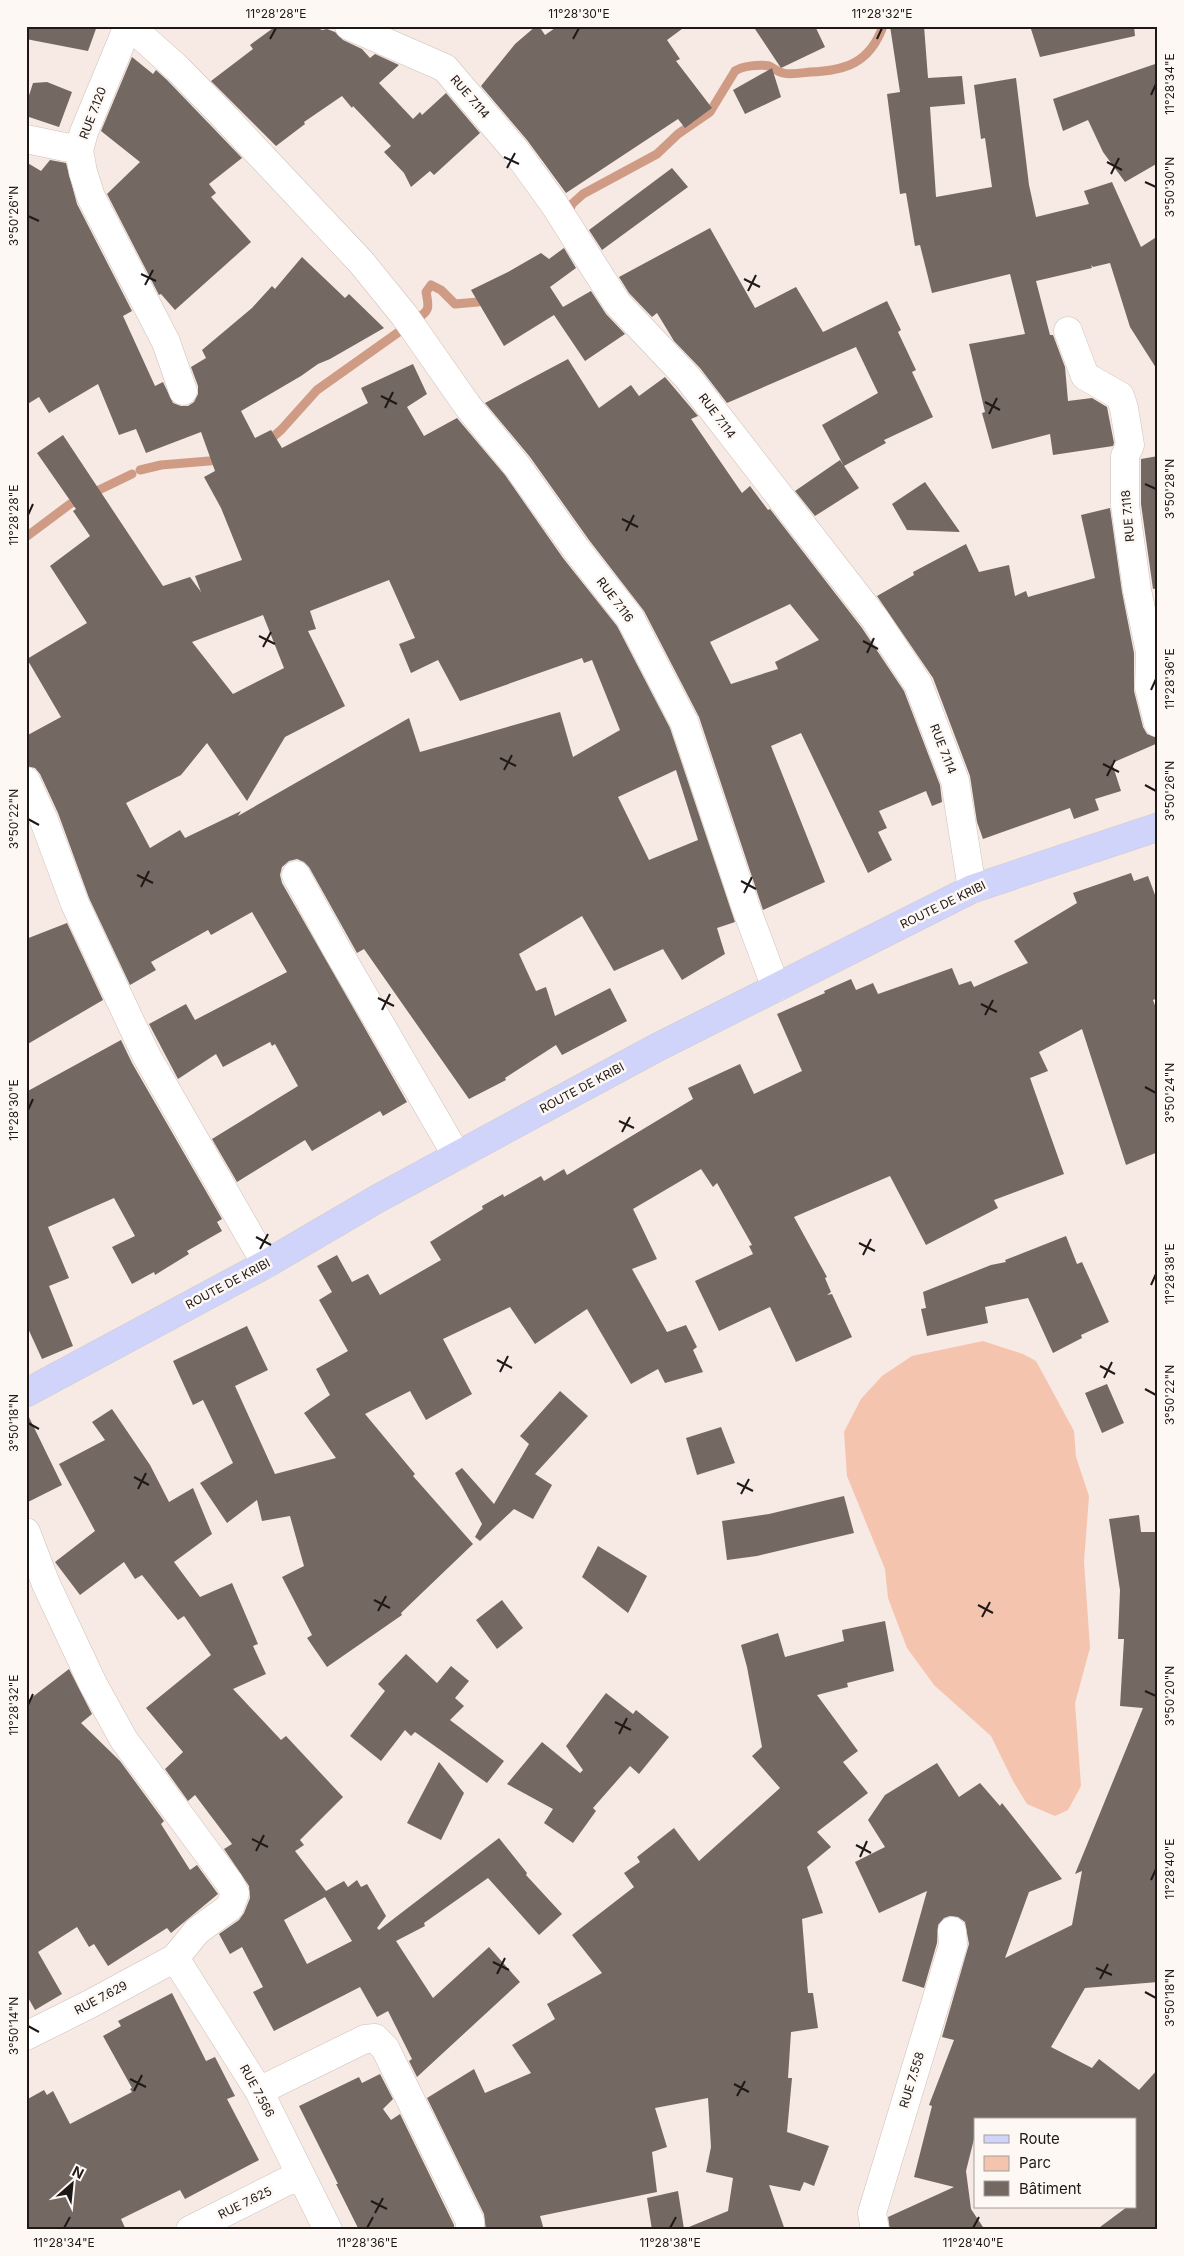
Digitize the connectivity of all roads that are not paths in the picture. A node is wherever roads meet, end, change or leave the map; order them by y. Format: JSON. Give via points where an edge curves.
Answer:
{"nodes":[{"id":1,"x":129,"y":26,"type":"edge"},
{"id":2,"x":350,"y":26,"type":"edge"},
{"id":3,"x":26,"y":139,"type":"edge"},
{"id":4,"x":79,"y":150,"type":"junction"},
{"id":5,"x":1068,"y":331,"type":"dead end"},
{"id":6,"x":183,"y":391,"type":"dead end"},
{"id":7,"x":1158,"y":723,"type":"edge"},
{"id":8,"x":26,"y":782,"type":"edge"},
{"id":9,"x":1158,"y":826,"type":"edge"},
{"id":10,"x":296,"y":875,"type":"dead end"},
{"id":11,"x":972,"y":888,"type":"junction"},
{"id":12,"x":776,"y":988,"type":"junction"},
{"id":13,"x":457,"y":1156,"type":"junction"},
{"id":14,"x":266,"y":1264,"type":"junction"},
{"id":15,"x":26,"y":1393,"type":"edge"},
{"id":16,"x":26,"y":1532,"type":"edge"},
{"id":17,"x":952,"y":1931,"type":"dead end"},
{"id":18,"x":175,"y":1958,"type":"junction"},
{"id":19,"x":26,"y":2036,"type":"edge"},
{"id":20,"x":259,"y":2091,"type":"junction"},
{"id":21,"x":299,"y":2175,"type":"junction"},
{"id":22,"x":190,"y":2230,"type":"edge"},
{"id":23,"x":328,"y":2230,"type":"edge"},
{"id":24,"x":470,"y":2230,"type":"edge"},
{"id":25,"x":875,"y":2230,"type":"edge"}],
"edges":[{"from":1,"to":4,"type":"street","name":"RUE 7.120"},
{"from":1,"to":12,"type":"street","name":"RUE 7.116","via":[[178,69],[361,262],[404,315],[467,405],[517,466],[639,633],[691,739]]},
{"from":2,"to":11,"type":"street","name":"RUE 7.114","via":[[445,68],[515,150],[617,303],[688,378],[875,618],[918,684],[955,781]]},
{"from":3,"to":4,"type":"street","name":"RUE 7.120"},
{"from":4,"to":6,"type":"street","via":[[91,197],[166,342]]},
{"from":5,"to":7,"type":"street","name":"RUE 7.118","via":[[1085,376],[1120,396],[1124,408],[1130,445],[1125,456],[1125,505],[1150,652],[1149,687]]},
{"from":8,"to":14,"type":"street","via":[[44,818],[75,904],[146,1054]]},
{"from":9,"to":11,"type":"main road","name":"ROUTE DE KRIBI"},
{"from":10,"to":13,"type":"street"},
{"from":11,"to":12,"type":"main road","name":"ROUTE DE KRIBI"},
{"from":12,"to":13,"type":"main road","name":"ROUTE DE KRIBI","via":[[656,1048]]},
{"from":13,"to":14,"type":"main road","name":"ROUTE DE KRIBI"},
{"from":14,"to":15,"type":"main road","name":"ROUTE DE KRIBI"},
{"from":16,"to":18,"type":"street","via":[[46,1584],[93,1684],[124,1740],[235,1893],[230,1907],[197,1931]]},
{"from":17,"to":25,"type":"street","name":"RUE 7.558","via":[[952,1945],[872,2214]]},
{"from":18,"to":19,"type":"street","name":"RUE 7.629"},
{"from":18,"to":20,"type":"street","name":"RUE 7.566"},
{"from":20,"to":21,"type":"street","name":"RUE 7.566"},
{"from":20,"to":24,"type":"street","via":[[365,2039],[375,2038],[385,2048],[470,2221]]},
{"from":21,"to":22,"type":"street","name":"RUE 7.625"},
{"from":21,"to":23,"type":"street","name":"RUE 7.566"}]}
